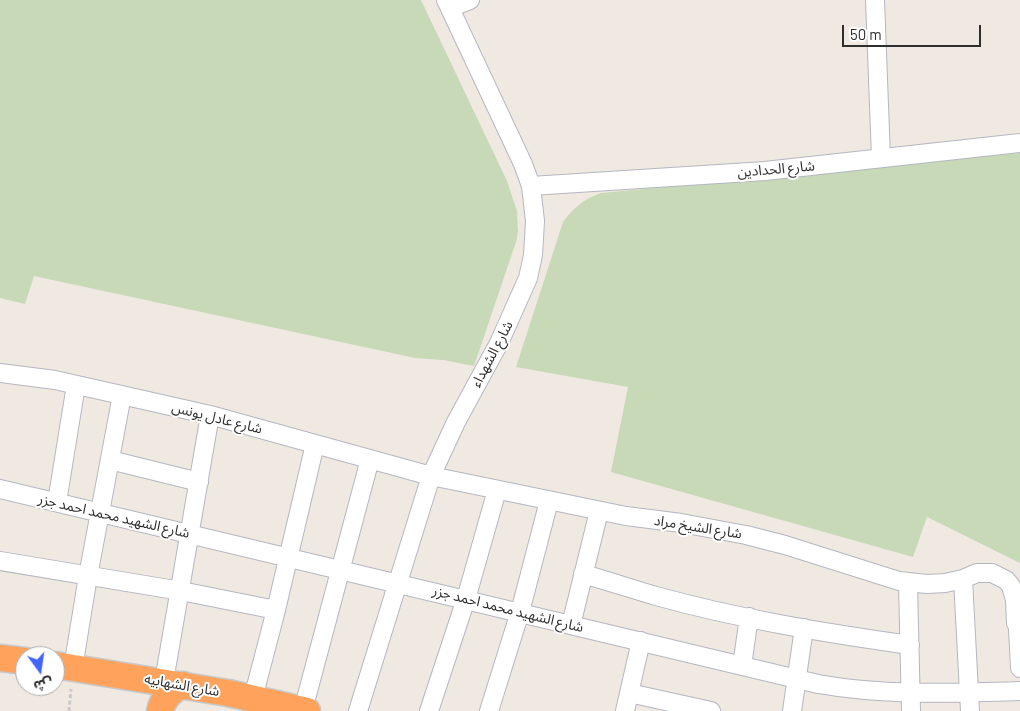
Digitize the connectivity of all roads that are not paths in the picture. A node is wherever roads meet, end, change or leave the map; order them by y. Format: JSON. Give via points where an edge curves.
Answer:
{"nodes":[{"id":1,"x":470,"y":0,"type":"edge"},
{"id":2,"x":875,"y":0,"type":"edge"},
{"id":3,"x":448,"y":4,"type":"edge"},
{"id":4,"x":1020,"y":143,"type":"edge"},
{"id":5,"x":881,"y":158,"type":"junction"},
{"id":6,"x":530,"y":186,"type":"junction"},
{"id":7,"x":0,"y":372,"type":"edge"},
{"id":8,"x":76,"y":385,"type":"junction"},
{"id":9,"x":122,"y":396,"type":"junction"},
{"id":10,"x":210,"y":415,"type":"junction"},
{"id":11,"x":316,"y":444,"type":"junction"},
{"id":12,"x":110,"y":460,"type":"junction"},
{"id":13,"x":370,"y":460,"type":"junction"},
{"id":14,"x":431,"y":476,"type":"junction"},
{"id":15,"x":199,"y":482,"type":"junction"},
{"id":16,"x":0,"y":489,"type":"edge"},
{"id":17,"x":497,"y":490,"type":"junction"},
{"id":18,"x":549,"y":501,"type":"junction"},
{"id":19,"x":57,"y":502,"type":"junction"},
{"id":20,"x":599,"y":511,"type":"junction"},
{"id":21,"x":100,"y":512,"type":"junction"},
{"id":22,"x":191,"y":534,"type":"junction"},
{"id":23,"x":289,"y":557,"type":"junction"},
{"id":24,"x":0,"y":561,"type":"edge"},
{"id":25,"x":341,"y":569,"type":"junction"},
{"id":26,"x":583,"y":574,"type":"junction"},
{"id":27,"x":88,"y":576,"type":"junction"},
{"id":28,"x":963,"y":579,"type":"junction"},
{"id":29,"x":399,"y":583,"type":"junction"},
{"id":30,"x":908,"y":583,"type":"junction"},
{"id":31,"x":181,"y":591,"type":"junction"},
{"id":32,"x":466,"y":599,"type":"junction"},
{"id":33,"x":276,"y":610,"type":"junction"},
{"id":34,"x":520,"y":612,"type":"junction"},
{"id":35,"x":750,"y":617,"type":"junction"},
{"id":36,"x":571,"y":624,"type":"junction"},
{"id":37,"x":804,"y":628,"type":"junction"},
{"id":38,"x":1019,"y":630,"type":"edge"},
{"id":39,"x":641,"y":641,"type":"junction"},
{"id":40,"x":910,"y":645,"type":"junction"},
{"id":41,"x":0,"y":658,"type":"edge"},
{"id":42,"x":15,"y":660,"type":"edge"},
{"id":43,"x":65,"y":662,"type":"edge"},
{"id":44,"x":65,"y":666,"type":"edge"},
{"id":45,"x":742,"y":666,"type":"junction"},
{"id":46,"x":1020,"y":668,"type":"edge"},
{"id":47,"x":797,"y":679,"type":"junction"},
{"id":48,"x":174,"y":683,"type":"junction"},
{"id":49,"x":1020,"y":691,"type":"edge"},
{"id":50,"x":969,"y":692,"type":"junction"},
{"id":51,"x":629,"y":693,"type":"junction"},
{"id":52,"x":911,"y":693,"type":"junction"},
{"id":53,"x":253,"y":698,"type":"junction"},
{"id":54,"x":305,"y":710,"type":"edge"},
{"id":55,"x":160,"y":711,"type":"edge"},
{"id":56,"x":358,"y":711,"type":"edge"},
{"id":57,"x":429,"y":711,"type":"edge"},
{"id":58,"x":489,"y":711,"type":"edge"},
{"id":59,"x":625,"y":711,"type":"edge"},
{"id":60,"x":711,"y":711,"type":"edge"},
{"id":61,"x":792,"y":711,"type":"edge"},
{"id":62,"x":911,"y":711,"type":"edge"},
{"id":63,"x":970,"y":711,"type":"edge"}],
"edges":[{"from":1,"to":3,"type":"street"},
{"from":2,"to":5,"type":"street"},
{"from":3,"to":6,"type":"street","name":"شارع الشهداء","via":[[519,154]]},
{"from":4,"to":5,"type":"street","name":"شارع الحدادين"},
{"from":5,"to":6,"type":"street","name":"شارع الحدادين","via":[[765,171]]},
{"from":6,"to":14,"type":"street","name":"شارع الشهداء","via":[[536,232],[528,278],[503,336]]},
{"from":7,"to":8,"type":"street","name":"شارع عادل يونس"},
{"from":8,"to":9,"type":"street","name":"شارع عادل يونس"},
{"from":8,"to":19,"type":"street"},
{"from":9,"to":10,"type":"street","name":"شارع عادل يونس"},
{"from":9,"to":12,"type":"street"},
{"from":10,"to":11,"type":"street","name":"شارع عادل يونس"},
{"from":10,"to":15,"type":"street"},
{"from":11,"to":13,"type":"street","name":"شارع عادل يونس"},
{"from":11,"to":23,"type":"street"},
{"from":12,"to":15,"type":"street"},
{"from":12,"to":21,"type":"street"},
{"from":13,"to":14,"type":"street","name":"شارع عادل يونس"},
{"from":13,"to":25,"type":"street"},
{"from":14,"to":17,"type":"street","name":"شارع الشيخ مراد"},
{"from":14,"to":29,"type":"street","name":"شارع الشهداء"},
{"from":15,"to":22,"type":"street"},
{"from":16,"to":19,"type":"street","name":"شارع الشهيد محمد احمد جزر"},
{"from":17,"to":18,"type":"street","name":"شارع الشيخ مراد"},
{"from":17,"to":32,"type":"street"},
{"from":18,"to":20,"type":"street","name":"شارع الشيخ مراد"},
{"from":18,"to":34,"type":"street"},
{"from":19,"to":21,"type":"street","name":"شارع الشهيد محمد احمد جزر"},
{"from":20,"to":26,"type":"street"},
{"from":20,"to":30,"type":"street","name":"شارع الشيخ مراد","via":[[746,535]]},
{"from":21,"to":22,"type":"street","name":"شارع الشهيد محمد احمد جزر"},
{"from":21,"to":27,"type":"street"},
{"from":22,"to":23,"type":"street","name":"شارع الشهيد محمد احمد جزر"},
{"from":22,"to":31,"type":"street"},
{"from":23,"to":25,"type":"street","name":"شارع الشهيد محمد احمد جزر"},
{"from":23,"to":33,"type":"street"},
{"from":24,"to":27,"type":"street"},
{"from":25,"to":29,"type":"street","name":"شارع الشهيد محمد احمد جزر"},
{"from":25,"to":54,"type":"street"},
{"from":26,"to":35,"type":"street","via":[[657,596]]},
{"from":26,"to":36,"type":"street"},
{"from":27,"to":31,"type":"street"},
{"from":27,"to":43,"type":"street"},
{"from":28,"to":30,"type":"street","name":"شارع الشيخ مراد","via":[[936,584]]},
{"from":28,"to":38,"type":"street","name":"شارع الشيخ مراد","via":[[984,572],[1006,580],[1014,593]]},
{"from":28,"to":50,"type":"street"},
{"from":29,"to":32,"type":"street","name":"شارع الشهيد محمد احمد جزر"},
{"from":29,"to":56,"type":"street","name":"شارع الشهداء"},
{"from":30,"to":40,"type":"street"},
{"from":31,"to":33,"type":"street"},
{"from":31,"to":48,"type":"street"},
{"from":32,"to":34,"type":"street","name":"شارع الشهيد محمد احمد جزر"},
{"from":32,"to":57,"type":"street"},
{"from":33,"to":53,"type":"street"},
{"from":34,"to":36,"type":"street","name":"شارع الشهيد محمد احمد جزر"},
{"from":34,"to":58,"type":"street"},
{"from":35,"to":37,"type":"street"},
{"from":35,"to":45,"type":"street"},
{"from":36,"to":39,"type":"street","name":"شارع الشهيد محمد احمد جزر"},
{"from":37,"to":40,"type":"street"},
{"from":37,"to":47,"type":"street"},
{"from":38,"to":46,"type":"street","name":"شارع الشيخ مراد"},
{"from":39,"to":45,"type":"street","name":"شارع الشهيد محمد احمد جزر"},
{"from":39,"to":51,"type":"street"},
{"from":40,"to":52,"type":"street"},
{"from":41,"to":42,"type":"highway"},
{"from":44,"to":48,"type":"highway","name":"شارع الشهابيه"},
{"from":45,"to":47,"type":"street","name":"شارع الشهيد محمد احمد جزر"},
{"from":47,"to":52,"type":"street","name":"شارع الشهيد محمد احمد جزر","via":[[855,689]]},
{"from":47,"to":61,"type":"street"},
{"from":48,"to":53,"type":"highway","name":"شارع الشهابيه"},
{"from":48,"to":55,"type":"highway"},
{"from":49,"to":50,"type":"street","name":"شارع الشهيد محمد احمد جزر"},
{"from":50,"to":52,"type":"street","name":"شارع الشهيد محمد احمد جزر"},
{"from":50,"to":63,"type":"street"},
{"from":51,"to":59,"type":"street"},
{"from":51,"to":60,"type":"street"},
{"from":52,"to":62,"type":"street"},
{"from":53,"to":54,"type":"highway","name":"شارع الشهابيه"}]}
